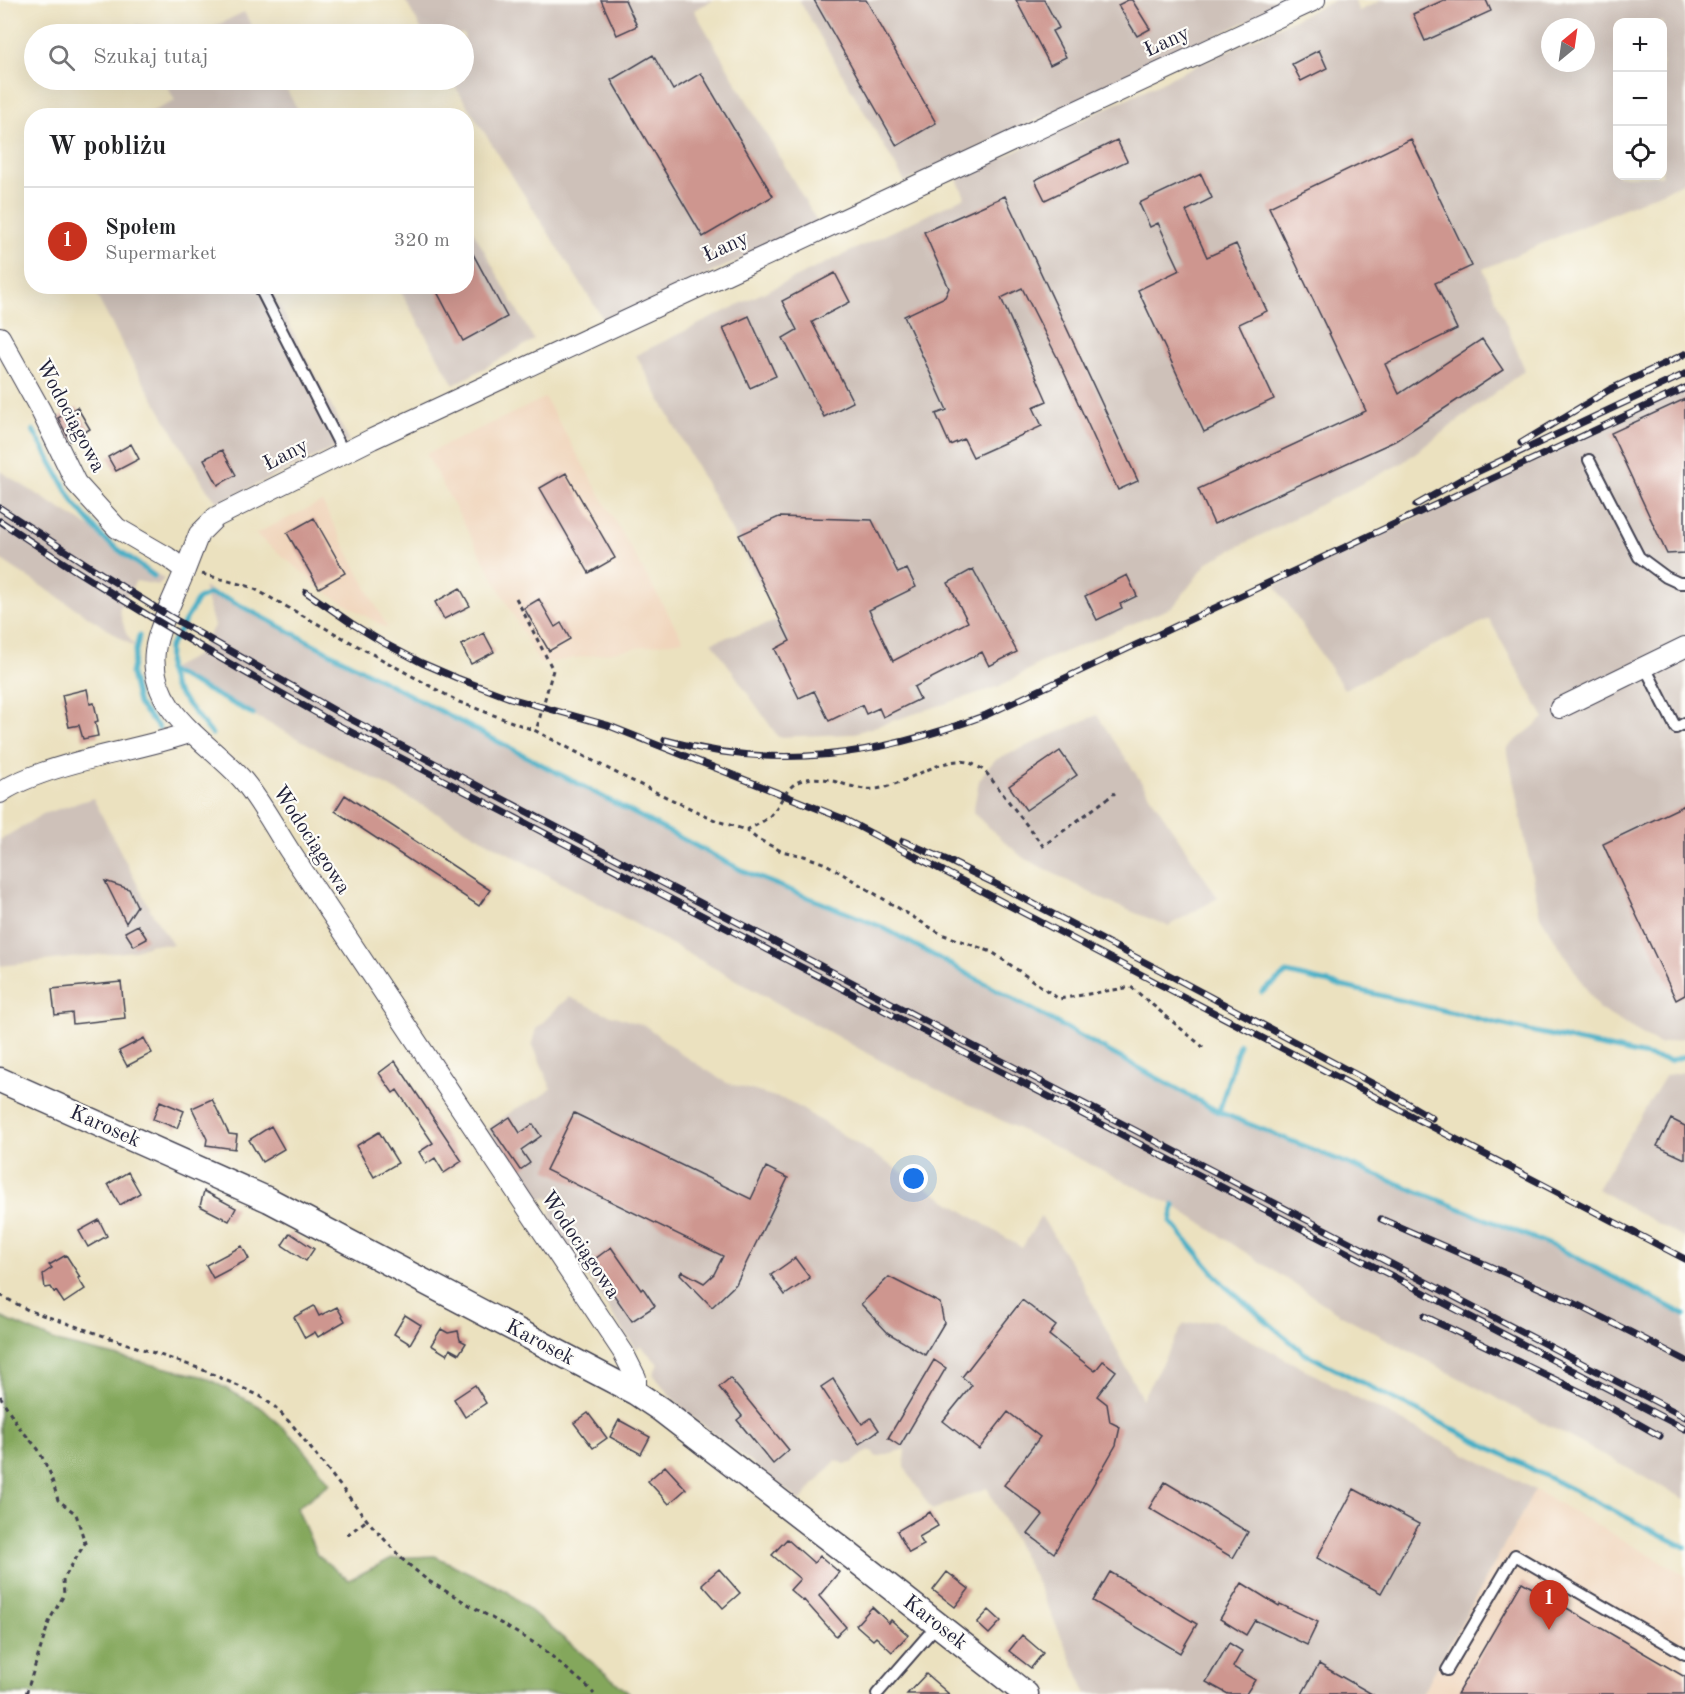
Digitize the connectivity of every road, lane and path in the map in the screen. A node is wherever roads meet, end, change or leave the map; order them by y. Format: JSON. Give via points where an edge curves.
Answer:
{"nodes":[{"id":1,"x":1315,"y":0,"type":"edge"},
{"id":2,"x":263,"y":294,"type":"edge"},
{"id":3,"x":0,"y":337,"type":"edge"},
{"id":4,"x":344,"y":453,"type":"junction"},
{"id":5,"x":1588,"y":460,"type":"dead end"},
{"id":6,"x":185,"y":570,"type":"junction"},
{"id":7,"x":1685,"y":583,"type":"edge"},
{"id":8,"x":516,"y":598,"type":"dead end"},
{"id":9,"x":1685,"y":647,"type":"edge"},
{"id":10,"x":1645,"y":667,"type":"junction"},
{"id":11,"x":1560,"y":708,"type":"dead end"},
{"id":12,"x":1685,"y":723,"type":"edge"},
{"id":13,"x":536,"y":731,"type":"junction"},
{"id":14,"x":192,"y":732,"type":"junction"},
{"id":15,"x":0,"y":793,"type":"edge"},
{"id":16,"x":1115,"y":793,"type":"dead end"},
{"id":17,"x":746,"y":830,"type":"junction"},
{"id":18,"x":1203,"y":1047,"type":"dead end"},
{"id":19,"x":0,"y":1080,"type":"edge"},
{"id":20,"x":0,"y":1295,"type":"edge"},
{"id":21,"x":636,"y":1393,"type":"junction"},
{"id":22,"x":0,"y":1396,"type":"edge"},
{"id":23,"x":367,"y":1520,"type":"junction"},
{"id":24,"x":347,"y":1535,"type":"dead end"},
{"id":25,"x":937,"y":1625,"type":"junction"},
{"id":26,"x":1685,"y":1654,"type":"edge"},
{"id":27,"x":1447,"y":1670,"type":"dead end"},
{"id":28,"x":26,"y":1694,"type":"edge"},
{"id":29,"x":594,"y":1694,"type":"edge"},
{"id":30,"x":877,"y":1694,"type":"edge"},
{"id":31,"x":1026,"y":1694,"type":"edge"}],
"edges":[{"from":1,"to":4,"type":"street","name":"Łany"},
{"from":2,"to":4,"type":"lane"},
{"from":3,"to":6,"type":"street","name":"Wodociągowa","via":[[76,483],[117,528]]},
{"from":4,"to":6,"type":"street","name":"Łany","via":[[216,517],[199,534]]},
{"from":5,"to":7,"type":"lane","via":[[1639,557],[1666,577]]},
{"from":6,"to":13,"type":"path","via":[[251,587],[459,702]]},
{"from":6,"to":14,"type":"street","name":"Wodociągowa","via":[[159,635],[155,669],[165,701]]},
{"from":8,"to":13,"type":"path","via":[[553,670]]},
{"from":9,"to":10,"type":"street"},
{"from":10,"to":11,"type":"street"},
{"from":10,"to":12,"type":"lane","via":[[1676,728]]},
{"from":13,"to":17,"type":"path","via":[[717,821]]},
{"from":14,"to":15,"type":"street","via":[[66,764]]},
{"from":14,"to":21,"type":"street","name":"Wodociągowa","via":[[242,780],[267,815],[622,1352],[636,1378]]},
{"from":16,"to":17,"type":"path","via":[[1043,846],[985,771],[960,761],[874,789],[817,778],[800,781],[770,815]]},
{"from":17,"to":18,"type":"path","via":[[781,851],[826,864],[941,934],[992,952],[1059,999],[1131,987]]},
{"from":19,"to":21,"type":"street","name":"Karosek","via":[[269,1200]]},
{"from":20,"to":23,"type":"path","via":[[28,1310],[201,1369],[260,1396],[294,1427]]},
{"from":21,"to":25,"type":"street","name":"Karosek"},
{"from":22,"to":28,"type":"path","via":[[38,1449],[58,1500],[76,1514],[85,1543],[63,1580],[64,1595],[50,1619]]},
{"from":23,"to":24,"type":"path"},
{"from":23,"to":29,"type":"path","via":[[427,1580],[541,1647]]},
{"from":25,"to":30,"type":"lane"},
{"from":25,"to":31,"type":"street","name":"Karosek"},
{"from":26,"to":27,"type":"lane","via":[[1515,1555]]}]}
